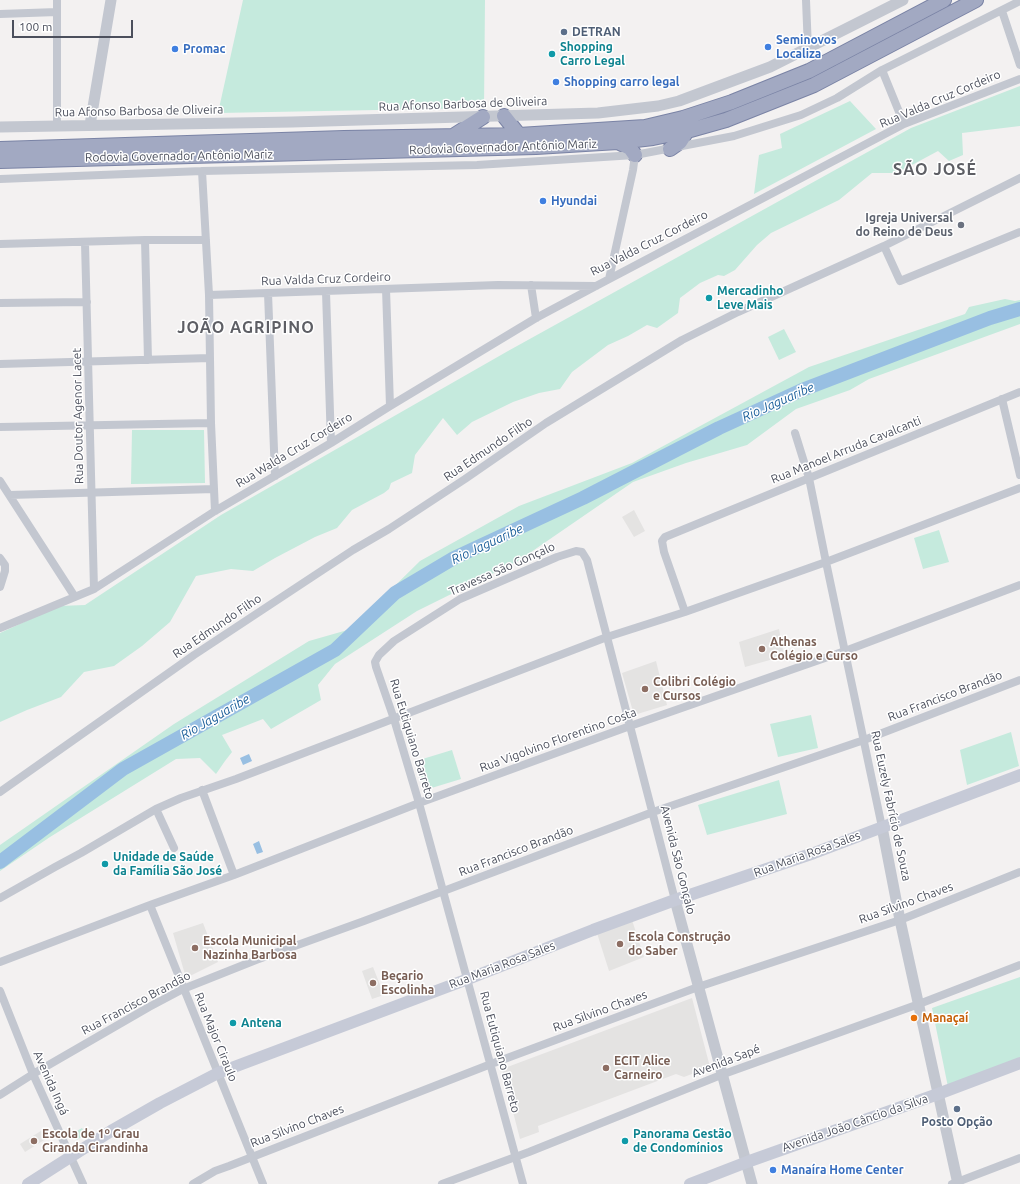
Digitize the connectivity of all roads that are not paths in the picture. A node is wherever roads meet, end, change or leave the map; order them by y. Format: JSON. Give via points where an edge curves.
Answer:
{"nodes":[{"id":1,"x":57,"y":0,"type":"edge"},
{"id":2,"x":111,"y":0,"type":"edge"},
{"id":3,"x":806,"y":0,"type":"edge"},
{"id":4,"x":903,"y":0,"type":"edge"},
{"id":5,"x":944,"y":0,"type":"edge"},
{"id":6,"x":976,"y":0,"type":"edge"},
{"id":7,"x":1020,"y":1,"type":"edge"},
{"id":8,"x":1002,"y":11,"type":"junction"},
{"id":9,"x":57,"y":12,"type":"junction"},
{"id":10,"x":0,"y":14,"type":"edge"},
{"id":11,"x":808,"y":49,"type":"junction"},
{"id":12,"x":1020,"y":65,"type":"edge"},
{"id":13,"x":882,"y":70,"type":"junction"},
{"id":14,"x":1020,"y":79,"type":"edge"},
{"id":15,"x":504,"y":116,"type":"junction"},
{"id":16,"x":483,"y":117,"type":"junction"},
{"id":17,"x":904,"y":124,"type":"junction"},
{"id":18,"x":90,"y":125,"type":"junction"},
{"id":19,"x":57,"y":126,"type":"junction"},
{"id":20,"x":0,"y":127,"type":"edge"},
{"id":21,"x":687,"y":131,"type":"junction"},
{"id":22,"x":519,"y":135,"type":"junction"},
{"id":23,"x":452,"y":136,"type":"junction"},
{"id":24,"x":618,"y":142,"type":"junction"},
{"id":25,"x":0,"y":149,"type":"edge"},
{"id":26,"x":670,"y":149,"type":"junction"},
{"id":27,"x":635,"y":155,"type":"junction"},
{"id":28,"x":0,"y":161,"type":"edge"},
{"id":29,"x":202,"y":171,"type":"junction"},
{"id":30,"x":1020,"y":178,"type":"edge"},
{"id":31,"x":0,"y":179,"type":"edge"},
{"id":32,"x":1020,"y":232,"type":"edge"},
{"id":33,"x":145,"y":240,"type":"junction"},
{"id":34,"x":206,"y":240,"type":"junction"},
{"id":35,"x":85,"y":243,"type":"junction"},
{"id":36,"x":0,"y":244,"type":"edge"},
{"id":37,"x":884,"y":246,"type":"junction"},
{"id":38,"x":609,"y":279,"type":"junction"},
{"id":39,"x":531,"y":285,"type":"junction"},
{"id":40,"x":596,"y":286,"type":"junction"},
{"id":41,"x":386,"y":289,"type":"junction"},
{"id":42,"x":326,"y":292,"type":"junction"},
{"id":43,"x":268,"y":293,"type":"junction"},
{"id":44,"x":209,"y":295,"type":"junction"},
{"id":45,"x":87,"y":302,"type":"junction"},
{"id":46,"x":0,"y":303,"type":"edge"},
{"id":47,"x":536,"y":318,"type":"junction"},
{"id":48,"x":210,"y":358,"type":"junction"},
{"id":49,"x":148,"y":360,"type":"junction"},
{"id":50,"x":88,"y":362,"type":"junction"},
{"id":51,"x":0,"y":364,"type":"edge"},
{"id":52,"x":1020,"y":392,"type":"edge"},
{"id":53,"x":1002,"y":399,"type":"junction"},
{"id":54,"x":390,"y":406,"type":"junction"},
{"id":55,"x":211,"y":423,"type":"junction"},
{"id":56,"x":90,"y":426,"type":"junction"},
{"id":57,"x":0,"y":427,"type":"edge"},
{"id":58,"x":794,"y":433,"type":"dead end"},
{"id":59,"x":331,"y":443,"type":"junction"},
{"id":60,"x":1020,"y":475,"type":"edge"},
{"id":61,"x":275,"y":476,"type":"junction"},
{"id":62,"x":810,"y":478,"type":"junction"},
{"id":63,"x":0,"y":481,"type":"edge"},
{"id":64,"x":1020,"y":488,"type":"edge"},
{"id":65,"x":214,"y":489,"type":"junction"},
{"id":66,"x":92,"y":493,"type":"junction"},
{"id":67,"x":10,"y":495,"type":"junction"},
{"id":68,"x":215,"y":511,"type":"junction"},
{"id":69,"x":0,"y":558,"type":"edge"},
{"id":70,"x":826,"y":562,"type":"junction"},
{"id":71,"x":588,"y":566,"type":"joint"},
{"id":72,"x":1020,"y":585,"type":"edge"},
{"id":73,"x":0,"y":587,"type":"edge"},
{"id":74,"x":94,"y":589,"type":"junction"},
{"id":75,"x":75,"y":597,"type":"junction"},
{"id":76,"x":685,"y":612,"type":"junction"},
{"id":77,"x":0,"y":628,"type":"edge"},
{"id":78,"x":608,"y":637,"type":"junction"},
{"id":79,"x":846,"y":651,"type":"junction"},
{"id":80,"x":378,"y":673,"type":"joint"},
{"id":81,"x":1020,"y":680,"type":"edge"},
{"id":82,"x":394,"y":719,"type":"junction"},
{"id":83,"x":630,"y":726,"type":"junction"},
{"id":84,"x":864,"y":740,"type":"junction"},
{"id":85,"x":1020,"y":775,"type":"edge"},
{"id":86,"x":202,"y":790,"type":"junction"},
{"id":87,"x":0,"y":792,"type":"edge"},
{"id":88,"x":419,"y":803,"type":"junction"},
{"id":89,"x":156,"y":809,"type":"junction"},
{"id":90,"x":653,"y":812,"type":"junction"},
{"id":91,"x":882,"y":827,"type":"junction"},
{"id":92,"x":174,"y":848,"type":"dead end"},
{"id":93,"x":1020,"y":872,"type":"edge"},
{"id":94,"x":234,"y":875,"type":"junction"},
{"id":95,"x":444,"y":891,"type":"junction"},
{"id":96,"x":0,"y":898,"type":"edge"},
{"id":97,"x":675,"y":900,"type":"junction"},
{"id":98,"x":150,"y":904,"type":"junction"},
{"id":99,"x":900,"y":920,"type":"junction"},
{"id":100,"x":0,"y":962,"type":"edge"},
{"id":101,"x":1020,"y":965,"type":"edge"},
{"id":102,"x":468,"y":979,"type":"junction"},
{"id":103,"x":698,"y":987,"type":"junction"},
{"id":104,"x":183,"y":989,"type":"junction"},
{"id":105,"x":0,"y":991,"type":"edge"},
{"id":106,"x":919,"y":1004,"type":"junction"},
{"id":107,"x":1020,"y":1063,"type":"edge"},
{"id":108,"x":491,"y":1064,"type":"junction"},
{"id":109,"x":218,"y":1073,"type":"junction"},
{"id":110,"x":33,"y":1074,"type":"junction"},
{"id":111,"x":721,"y":1075,"type":"junction"},
{"id":112,"x":938,"y":1094,"type":"junction"},
{"id":113,"x":0,"y":1095,"type":"edge"},
{"id":114,"x":516,"y":1156,"type":"junction"},
{"id":115,"x":71,"y":1157,"type":"junction"},
{"id":116,"x":252,"y":1157,"type":"junction"},
{"id":117,"x":1020,"y":1158,"type":"edge"},
{"id":118,"x":746,"y":1162,"type":"junction"},
{"id":119,"x":956,"y":1183,"type":"edge"},
{"id":120,"x":28,"y":1184,"type":"edge"},
{"id":121,"x":82,"y":1184,"type":"edge"},
{"id":122,"x":193,"y":1184,"type":"edge"},
{"id":123,"x":263,"y":1184,"type":"edge"},
{"id":124,"x":442,"y":1184,"type":"edge"},
{"id":125,"x":523,"y":1184,"type":"edge"},
{"id":126,"x":690,"y":1184,"type":"edge"},
{"id":127,"x":752,"y":1184,"type":"edge"}],
"edges":[{"from":1,"to":9,"type":"street"},
{"from":2,"to":18,"type":"street"},
{"from":3,"to":11,"type":"street"},
{"from":4,"to":11,"type":"street","name":"Rua Afonso Barbosa de Oliveira"},
{"from":5,"to":22,"type":"highway","name":"Rodovia Governador Antônio Mariz","via":[[809,71],[732,102],[683,118],[645,127]]},
{"from":6,"to":21,"type":"highway","name":"Rodovia Governador Antônio Mariz","via":[[814,85],[726,120]]},
{"from":7,"to":8,"type":"street"},
{"from":8,"to":12,"type":"street"},
{"from":8,"to":13,"type":"street"},
{"from":9,"to":10,"type":"street"},
{"from":9,"to":19,"type":"street"},
{"from":11,"to":15,"type":"street","name":"Rua Afonso Barbosa de Oliveira","via":[[737,80],[668,104],[598,113]]},
{"from":13,"to":17,"type":"street"},
{"from":13,"to":26,"type":"street","via":[[838,98],[801,115],[734,136]]},
{"from":14,"to":17,"type":"street","name":"Rua Valda Cruz Cordeiro"},
{"from":15,"to":16,"type":"street","name":"Rua Afonso Barbosa de Oliveira"},
{"from":15,"to":22,"type":"highway"},
{"from":16,"to":18,"type":"street","name":"Rua Afonso Barbosa de Oliveira"},
{"from":16,"to":23,"type":"highway"},
{"from":17,"to":38,"type":"street","name":"Rua Valda Cruz Cordeiro"},
{"from":18,"to":19,"type":"street","name":"Rua Afonso Barbosa de Oliveira"},
{"from":19,"to":20,"type":"street","name":"Rua Afonso Barbosa de Oliveira"},
{"from":21,"to":24,"type":"highway","name":"Rodovia Governador Antônio Mariz"},
{"from":21,"to":26,"type":"highway","via":[[680,142]]},
{"from":22,"to":23,"type":"highway","name":"Rodovia Governador Antônio Mariz"},
{"from":23,"to":25,"type":"highway","name":"Rodovia Governador Antônio Mariz"},
{"from":24,"to":27,"type":"highway","via":[[630,148]]},
{"from":24,"to":28,"type":"highway","name":"Rodovia Governador Antônio Mariz","via":[[536,147]]},
{"from":26,"to":27,"type":"street"},
{"from":27,"to":29,"type":"street","via":[[477,165]]},
{"from":27,"to":38,"type":"street"},
{"from":29,"to":31,"type":"street"},
{"from":29,"to":34,"type":"street"},
{"from":30,"to":37,"type":"street","name":"Rua Edmundo Filho"},
{"from":32,"to":37,"type":"street","via":[[900,280]]},
{"from":33,"to":34,"type":"street"},
{"from":33,"to":35,"type":"street"},
{"from":33,"to":49,"type":"street"},
{"from":34,"to":44,"type":"street"},
{"from":35,"to":36,"type":"street"},
{"from":35,"to":45,"type":"street","name":"Rua Doutor Agenor Lacet"},
{"from":37,"to":87,"type":"street","name":"Rua Edmundo Filho","via":[[682,340],[546,423],[465,479],[194,655]]},
{"from":38,"to":40,"type":"street","name":"Rua Valda Cruz Cordeiro"},
{"from":39,"to":40,"type":"street","name":"Rua Valda Cruz Cordeiro"},
{"from":39,"to":41,"type":"street","name":"Rua Valda Cruz Cordeiro"},
{"from":39,"to":47,"type":"street"},
{"from":40,"to":47,"type":"street","name":"Rua Walda Cruz Cordeiro"},
{"from":41,"to":42,"type":"street","name":"Rua Valda Cruz Cordeiro"},
{"from":41,"to":54,"type":"street"},
{"from":42,"to":43,"type":"street","name":"Rua Valda Cruz Cordeiro"},
{"from":42,"to":59,"type":"street"},
{"from":43,"to":44,"type":"street","name":"Rua Valda Cruz Cordeiro"},
{"from":43,"to":61,"type":"street"},
{"from":44,"to":48,"type":"street"},
{"from":45,"to":46,"type":"street"},
{"from":45,"to":50,"type":"street","name":"Rua Doutor Agenor Lacet"},
{"from":47,"to":54,"type":"street","name":"Rua Walda Cruz Cordeiro"},
{"from":48,"to":49,"type":"street"},
{"from":48,"to":55,"type":"street"},
{"from":49,"to":50,"type":"street"},
{"from":50,"to":51,"type":"street"},
{"from":50,"to":56,"type":"street","name":"Rua Doutor Agenor Lacet"},
{"from":52,"to":53,"type":"street","name":"Rua Manoel Arruda Cavalcanti"},
{"from":53,"to":60,"type":"street"},
{"from":53,"to":62,"type":"street","name":"Rua Manoel Arruda Cavalcanti"},
{"from":54,"to":59,"type":"street","name":"Rua Walda Cruz Cordeiro"},
{"from":55,"to":56,"type":"street"},
{"from":55,"to":65,"type":"street"},
{"from":56,"to":57,"type":"street"},
{"from":56,"to":66,"type":"street","name":"Rua Doutor Agenor Lacet"},
{"from":58,"to":62,"type":"street","name":"Rua Euzely Fabrício de Souza"},
{"from":59,"to":61,"type":"street","name":"Rua Walda Cruz Cordeiro"},
{"from":61,"to":68,"type":"street","name":"Rua Walda Cruz Cordeiro"},
{"from":62,"to":70,"type":"street","name":"Rua Euzely Fabrício de Souza"},
{"from":62,"to":76,"type":"street","name":"Rua Manoel Arruda Cavalcanti","via":[[663,538],[662,544]]},
{"from":63,"to":67,"type":"street"},
{"from":64,"to":70,"type":"street"},
{"from":65,"to":66,"type":"street"},
{"from":65,"to":68,"type":"street"},
{"from":66,"to":67,"type":"street"},
{"from":66,"to":74,"type":"street","name":"Rua Doutor Agenor Lacet"},
{"from":67,"to":75,"type":"street"},
{"from":68,"to":74,"type":"street","name":"Rua Walda Cruz Cordeiro"},
{"from":69,"to":73,"type":"street","via":[[5,565]]},
{"from":70,"to":76,"type":"street"},
{"from":70,"to":79,"type":"street","name":"Rua Euzely Fabrício de Souza"},
{"from":71,"to":78,"type":"street","name":"Avenida São Gonçalo"},
{"from":71,"to":80,"type":"street","name":"Travessa São Gonçalo","via":[[582,552],[571,552],[460,599],[387,646],[376,658]]},
{"from":72,"to":79,"type":"street","name":"Rua Vigolvino Florentino Costa"},
{"from":74,"to":75,"type":"street","name":"Rua Walda Cruz Cordeiro"},
{"from":75,"to":77,"type":"street","name":"Rua Walda Cruz Cordeiro"},
{"from":76,"to":78,"type":"street"},
{"from":78,"to":82,"type":"street"},
{"from":78,"to":83,"type":"street","name":"Avenida São Gonçalo"},
{"from":79,"to":83,"type":"street","name":"Rua Vigolvino Florentino Costa"},
{"from":79,"to":84,"type":"street","name":"Rua Euzely Fabrício de Souza"},
{"from":80,"to":82,"type":"street","name":"Rua Eutiquiano Barreto"},
{"from":81,"to":84,"type":"street","name":"Rua Francisco Brandão"},
{"from":82,"to":86,"type":"street"},
{"from":82,"to":88,"type":"street","name":"Rua Eutiquiano Barreto"},
{"from":83,"to":88,"type":"street","name":"Rua Vigolvino Florentino Costa"},
{"from":83,"to":90,"type":"street","name":"Avenida São Gonçalo"},
{"from":84,"to":90,"type":"street","name":"Rua Francisco Brandão"},
{"from":84,"to":91,"type":"street","name":"Rua Euzely Fabrício de Souza"},
{"from":85,"to":91,"type":"main road","name":"Rua Maria Rosa Sales"},
{"from":86,"to":89,"type":"street"},
{"from":86,"to":94,"type":"street"},
{"from":88,"to":94,"type":"street","name":"Rua Vigolvino Florentino Costa"},
{"from":88,"to":95,"type":"street","name":"Rua Eutiquiano Barreto"},
{"from":89,"to":92,"type":"street"},
{"from":89,"to":96,"type":"street"},
{"from":90,"to":95,"type":"street","name":"Rua Francisco Brandão"},
{"from":90,"to":97,"type":"street","name":"Avenida São Gonçalo"},
{"from":91,"to":97,"type":"main road","name":"Rua Maria Rosa Sales"},
{"from":91,"to":99,"type":"street","name":"Rua Euzely Fabrício de Souza"},
{"from":93,"to":99,"type":"street","name":"Rua Silvino Chaves"},
{"from":94,"to":98,"type":"street"},
{"from":95,"to":102,"type":"street","name":"Rua Eutiquiano Barreto"},
{"from":95,"to":104,"type":"street","name":"Rua Francisco Brandão"},
{"from":97,"to":102,"type":"main road","name":"Rua Maria Rosa Sales"},
{"from":97,"to":103,"type":"street","name":"Avenida São Gonçalo"},
{"from":98,"to":100,"type":"street"},
{"from":98,"to":104,"type":"street","name":"Rua Major Ciraulo"},
{"from":99,"to":103,"type":"street","name":"Rua Silvino Chaves"},
{"from":99,"to":106,"type":"street","name":"Rua Euzely Fabrício de Souza"},
{"from":101,"to":106,"type":"street","name":"Avenida Sapé"},
{"from":102,"to":108,"type":"street","name":"Rua Eutiquiano Barreto"},
{"from":102,"to":109,"type":"main road","name":"Rua Maria Rosa Sales"},
{"from":103,"to":108,"type":"street","name":"Rua Silvino Chaves"},
{"from":103,"to":111,"type":"street","name":"Avenida São Gonçalo"},
{"from":104,"to":109,"type":"street","name":"Rua Major Ciraulo"},
{"from":104,"to":110,"type":"street","name":"Rua Francisco Brandão"},
{"from":105,"to":110,"type":"street","name":"Avenida Ingá"},
{"from":106,"to":111,"type":"street","name":"Avenida Sapé"},
{"from":106,"to":112,"type":"street","name":"Rua Euzely Fabrício de Souza"},
{"from":107,"to":112,"type":"main road","name":"Avenida João Câncio da Silva"},
{"from":108,"to":114,"type":"street","name":"Rua Eutiquiano Barreto"},
{"from":108,"to":116,"type":"street","name":"Rua Silvino Chaves"},
{"from":109,"to":115,"type":"main road","name":"Rua Maria Rosa Sales","via":[[160,1103]]},
{"from":109,"to":116,"type":"street","name":"Rua Major Ciraulo"},
{"from":110,"to":113,"type":"street","name":"Rua Francisco Brandão"},
{"from":110,"to":115,"type":"street","name":"Avenida Ingá"},
{"from":111,"to":114,"type":"street","name":"Avenida Sapé"},
{"from":111,"to":118,"type":"street","name":"Avenida São Gonçalo"},
{"from":112,"to":118,"type":"main road","name":"Avenida João Câncio da Silva"},
{"from":112,"to":119,"type":"street","name":"Rua Euzely Fabrício de Souza"},
{"from":114,"to":124,"type":"street","name":"Avenida Sapé"},
{"from":114,"to":125,"type":"street","name":"Rua Eutiquiano Barreto"},
{"from":115,"to":120,"type":"main road","name":"Rua Maria Rosa Sales"},
{"from":115,"to":121,"type":"street","name":"Avenida Ingá"},
{"from":116,"to":122,"type":"street","name":"Rua Silvino Chaves","via":[[215,1171]]},
{"from":116,"to":123,"type":"street","name":"Rua Major Ciraulo"},
{"from":117,"to":119,"type":"street"},
{"from":118,"to":126,"type":"main road","name":"Avenida João Câncio da Silva"},
{"from":118,"to":127,"type":"street","name":"Avenida São Gonçalo"}]}
